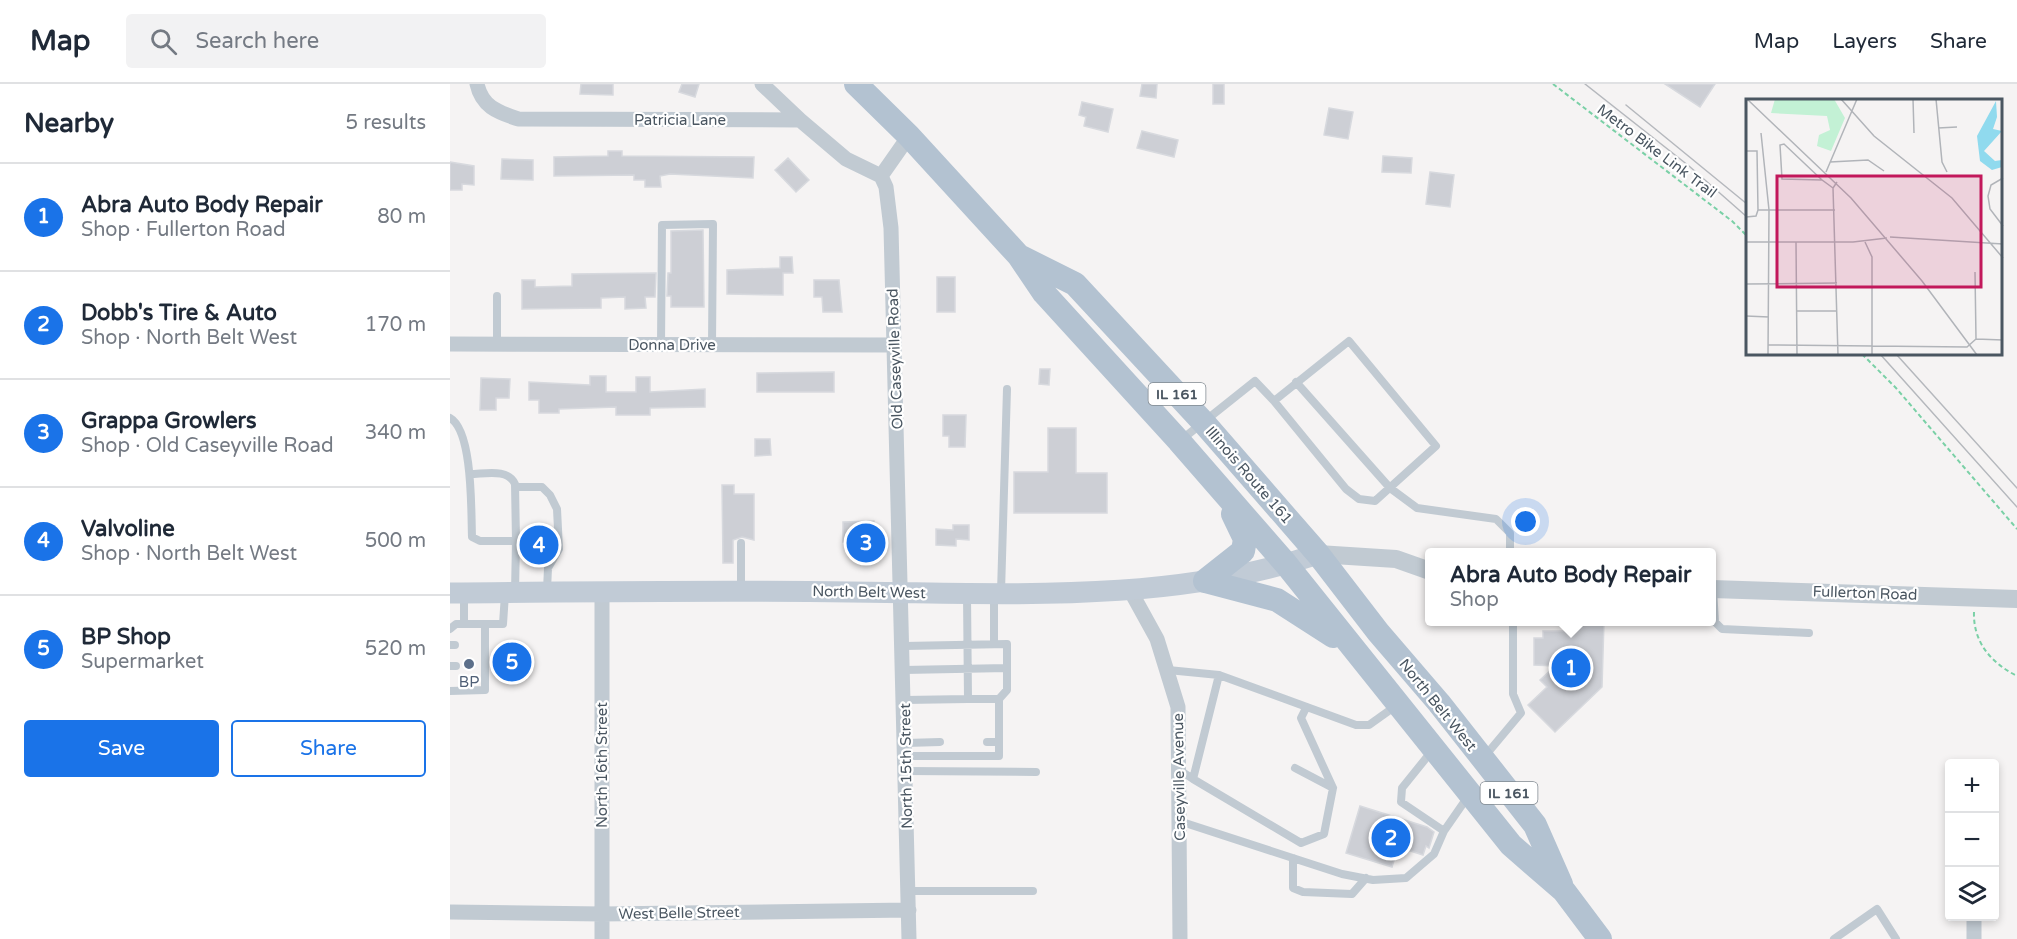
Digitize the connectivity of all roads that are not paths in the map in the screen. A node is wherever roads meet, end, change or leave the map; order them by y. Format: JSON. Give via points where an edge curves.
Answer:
{"nodes":[{"id":1,"x":477,"y":84,"type":"edge"},
{"id":2,"x":762,"y":84,"type":"edge"},
{"id":3,"x":856,"y":84,"type":"edge"},
{"id":4,"x":800,"y":120,"type":"junction"},
{"id":5,"x":909,"y":136,"type":"junction"},
{"id":6,"x":881,"y":176,"type":"junction"},
{"id":7,"x":1019,"y":256,"type":"junction"},
{"id":8,"x":497,"y":296,"type":"dead end"},
{"id":9,"x":450,"y":344,"type":"edge"},
{"id":10,"x":497,"y":344,"type":"junction"},
{"id":11,"x":661,"y":345,"type":"junction"},
{"id":12,"x":712,"y":345,"type":"junction"},
{"id":13,"x":894,"y":345,"type":"junction"},
{"id":14,"x":1296,"y":382,"type":"junction"},
{"id":15,"x":1007,"y":389,"type":"dead end"},
{"id":16,"x":1274,"y":401,"type":"junction"},
{"id":17,"x":450,"y":418,"type":"edge"},
{"id":18,"x":1204,"y":423,"type":"junction"},
{"id":19,"x":1179,"y":441,"type":"junction"},
{"id":20,"x":471,"y":474,"type":"junction"},
{"id":21,"x":515,"y":487,"type":"junction"},
{"id":22,"x":1220,"y":487,"type":"junction"},
{"id":23,"x":1390,"y":488,"type":"junction"},
{"id":24,"x":516,"y":541,"type":"junction"},
{"id":25,"x":741,"y":543,"type":"dead end"},
{"id":26,"x":1510,"y":548,"type":"edge"},
{"id":27,"x":1318,"y":554,"type":"junction"},
{"id":28,"x":1286,"y":564,"type":"junction"},
{"id":29,"x":1425,"y":569,"type":"edge"},
{"id":30,"x":1205,"y":581,"type":"junction"},
{"id":31,"x":1716,"y":589,"type":"edge"},
{"id":32,"x":1130,"y":590,"type":"junction"},
{"id":33,"x":602,"y":591,"type":"junction"},
{"id":34,"x":741,"y":591,"type":"junction"},
{"id":35,"x":510,"y":592,"type":"junction"},
{"id":36,"x":547,"y":592,"type":"junction"},
{"id":37,"x":902,"y":592,"type":"junction"},
{"id":38,"x":457,"y":593,"type":"edge"},
{"id":39,"x":967,"y":593,"type":"junction"},
{"id":40,"x":997,"y":593,"type":"junction"},
{"id":41,"x":2017,"y":599,"type":"edge"},
{"id":42,"x":464,"y":624,"type":"junction"},
{"id":43,"x":485,"y":624,"type":"junction"},
{"id":44,"x":1716,"y":624,"type":"edge"},
{"id":45,"x":1513,"y":626,"type":"edge"},
{"id":46,"x":450,"y":629,"type":"edge"},
{"id":47,"x":1809,"y":633,"type":"dead end"},
{"id":48,"x":967,"y":644,"type":"junction"},
{"id":49,"x":994,"y":644,"type":"junction"},
{"id":50,"x":475,"y":645,"type":"dead end"},
{"id":51,"x":485,"y":645,"type":"junction"},
{"id":52,"x":904,"y":646,"type":"junction"},
{"id":53,"x":1357,"y":652,"type":"junction"},
{"id":54,"x":475,"y":666,"type":"dead end"},
{"id":55,"x":485,"y":666,"type":"junction"},
{"id":56,"x":967,"y":668,"type":"junction"},
{"id":57,"x":1007,"y":668,"type":"junction"},
{"id":58,"x":904,"y":670,"type":"junction"},
{"id":59,"x":1168,"y":670,"type":"junction"},
{"id":60,"x":1219,"y":675,"type":"junction"},
{"id":61,"x":450,"y":691,"type":"edge"},
{"id":62,"x":968,"y":699,"type":"junction"},
{"id":63,"x":999,"y":699,"type":"junction"},
{"id":64,"x":905,"y":700,"type":"junction"},
{"id":65,"x":1399,"y":704,"type":"junction"},
{"id":66,"x":1306,"y":708,"type":"junction"},
{"id":67,"x":1301,"y":718,"type":"junction"},
{"id":68,"x":1297,"y":728,"type":"dead end"},
{"id":69,"x":940,"y":742,"type":"dead end"},
{"id":70,"x":987,"y":742,"type":"dead end"},
{"id":71,"x":999,"y":742,"type":"junction"},
{"id":72,"x":1434,"y":748,"type":"junction"},
{"id":73,"x":906,"y":757,"type":"junction"},
{"id":74,"x":1482,"y":759,"type":"junction"},
{"id":75,"x":1295,"y":768,"type":"dead end"},
{"id":76,"x":1036,"y":772,"type":"dead end"},
{"id":77,"x":1187,"y":775,"type":"junction"},
{"id":78,"x":1333,"y":789,"type":"junction"},
{"id":79,"x":1470,"y":794,"type":"junction"},
{"id":80,"x":1179,"y":821,"type":"junction"},
{"id":81,"x":1444,"y":831,"type":"junction"},
{"id":82,"x":1293,"y":858,"type":"junction"},
{"id":83,"x":1366,"y":878,"type":"junction"},
{"id":84,"x":909,"y":891,"type":"junction"},
{"id":85,"x":1033,"y":891,"type":"dead end"},
{"id":86,"x":1564,"y":891,"type":"junction"},
{"id":87,"x":909,"y":910,"type":"junction"},
{"id":88,"x":450,"y":912,"type":"edge"},
{"id":89,"x":602,"y":914,"type":"junction"},
{"id":90,"x":1974,"y":921,"type":"edge"},
{"id":91,"x":602,"y":939,"type":"edge"},
{"id":92,"x":909,"y":939,"type":"edge"},
{"id":93,"x":1180,"y":939,"type":"edge"},
{"id":94,"x":1600,"y":939,"type":"edge"},
{"id":95,"x":1834,"y":939,"type":"edge"},
{"id":96,"x":1896,"y":939,"type":"edge"},
{"id":97,"x":1974,"y":939,"type":"edge"}],
"edges":[{"from":1,"to":4,"type":"street","name":"Patricia Lane","via":[[492,110],[518,119]]},
{"from":2,"to":4,"type":"street"},
{"from":3,"to":5,"type":"main road","name":"Illinois Route 161","number":"IL 161"},
{"from":4,"to":6,"type":"street","via":[[846,159]]},
{"from":5,"to":6,"type":"street"},
{"from":5,"to":7,"type":"main road","name":"Illinois Route 161","number":"IL 161"},
{"from":6,"to":13,"type":"street","name":"Old Caseyville Road","via":[[891,228]]},
{"from":7,"to":18,"type":"main road","name":"Illinois Route 161","number":"IL 161","via":[[1076,284]]},
{"from":7,"to":19,"type":"main road","name":"Illinois Route 161","number":"IL 161","via":[[1044,293]]},
{"from":8,"to":10,"type":"lane"},
{"from":9,"to":10,"type":"street","name":"Donna Drive"},
{"from":10,"to":11,"type":"street","name":"Donna Drive"},
{"from":11,"to":12,"type":"street","name":"Donna Drive"},
{"from":11,"to":12,"type":"lane","via":[[662,225],[713,224]]},
{"from":12,"to":13,"type":"street","name":"Donna Drive"},
{"from":13,"to":37,"type":"street","name":"Old Caseyville Road"},
{"from":14,"to":16,"type":"lane"},
{"from":14,"to":23,"type":"lane"},
{"from":14,"to":23,"type":"lane","via":[[1349,342],[1436,446]]},
{"from":15,"to":40,"type":"lane"},
{"from":16,"to":18,"type":"lane","via":[[1255,381]]},
{"from":16,"to":23,"type":"lane","via":[[1346,489],[1359,499],[1375,501]]},
{"from":17,"to":20,"type":"lane","via":[[459,426]]},
{"from":18,"to":19,"type":"lane"},
{"from":18,"to":27,"type":"main road","name":"Illinois Route 161","number":"IL 161"},
{"from":19,"to":22,"type":"main road","name":"Illinois Route 161","number":"IL 161"},
{"from":20,"to":21,"type":"lane","via":[[506,474]]},
{"from":20,"to":24,"type":"lane","via":[[472,537],[480,541]]},
{"from":21,"to":24,"type":"lane"},
{"from":21,"to":36,"type":"lane","via":[[542,487],[557,509],[559,549],[548,568]]},
{"from":22,"to":28,"type":"main road","name":"Illinois Route 161","number":"IL 161"},
{"from":22,"to":30,"type":"main road","via":[[1245,539],[1243,551]]},
{"from":23,"to":26,"type":"lane","via":[[1417,508],[1496,519],[1510,533]]},
{"from":24,"to":35,"type":"lane"},
{"from":25,"to":34,"type":"lane"},
{"from":27,"to":28,"type":"main road","name":"North Belt West"},
{"from":27,"to":29,"type":"street","via":[[1387,558]]},
{"from":27,"to":74,"type":"main road","name":"North Belt West","number":"IL 161"},
{"from":28,"to":30,"type":"main road","name":"North Belt West"},
{"from":28,"to":53,"type":"main road","name":"North Belt West","number":"IL 161"},
{"from":30,"to":32,"type":"main road","name":"North Belt West"},
{"from":30,"to":53,"type":"main road","via":[[1277,600]]},
{"from":31,"to":41,"type":"street","name":"Fullerton Road"},
{"from":32,"to":40,"type":"main road","name":"North Belt West"},
{"from":32,"to":59,"type":"street","name":"Caseyville Avenue","via":[[1157,639]]},
{"from":33,"to":34,"type":"main road","name":"North Belt West"},
{"from":33,"to":36,"type":"main road","name":"North Belt West"},
{"from":33,"to":89,"type":"street","name":"North 16th Street"},
{"from":34,"to":37,"type":"main road","name":"North Belt West"},
{"from":35,"to":36,"type":"main road","name":"North Belt West"},
{"from":35,"to":38,"type":"main road","name":"North Belt West"},
{"from":35,"to":43,"type":"lane","via":[[503,624]]},
{"from":37,"to":39,"type":"main road","name":"North Belt West"},
{"from":37,"to":52,"type":"street","name":"North 15th Street"},
{"from":38,"to":42,"type":"lane"},
{"from":39,"to":40,"type":"main road","name":"North Belt West"},
{"from":39,"to":48,"type":"lane"},
{"from":40,"to":49,"type":"lane"},
{"from":42,"to":43,"type":"lane"},
{"from":42,"to":46,"type":"lane"},
{"from":43,"to":51,"type":"lane"},
{"from":44,"to":47,"type":"lane","via":[[1722,629]]},
{"from":45,"to":74,"type":"lane","via":[[1513,694],[1521,713]]},
{"from":48,"to":49,"type":"lane"},
{"from":48,"to":52,"type":"lane"},
{"from":48,"to":56,"type":"lane"},
{"from":49,"to":57,"type":"lane","via":[[1007,644]]},
{"from":50,"to":51,"type":"lane"},
{"from":51,"to":55,"type":"lane"},
{"from":52,"to":58,"type":"street","name":"North 15th Street"},
{"from":53,"to":65,"type":"main road","name":"North Belt West","number":"IL 161"},
{"from":54,"to":55,"type":"lane"},
{"from":55,"to":61,"type":"lane","via":[[485,690]]},
{"from":56,"to":57,"type":"lane"},
{"from":56,"to":58,"type":"lane"},
{"from":56,"to":62,"type":"lane"},
{"from":57,"to":63,"type":"lane","via":[[1007,690]]},
{"from":58,"to":64,"type":"street","name":"North 15th Street"},
{"from":59,"to":60,"type":"lane"},
{"from":59,"to":77,"type":"street","name":"Caseyville Avenue","via":[[1178,707]]},
{"from":60,"to":66,"type":"lane"},
{"from":60,"to":77,"type":"lane"},
{"from":62,"to":63,"type":"lane"},
{"from":62,"to":64,"type":"lane"},
{"from":63,"to":71,"type":"lane"},
{"from":64,"to":73,"type":"street","name":"North 15th Street"},
{"from":65,"to":66,"type":"lane","via":[[1369,725],[1356,725]]},
{"from":65,"to":72,"type":"main road","name":"North Belt West","number":"IL 161"},
{"from":66,"to":67,"type":"lane"},
{"from":67,"to":68,"type":"lane"},
{"from":67,"to":78,"type":"lane"},
{"from":69,"to":73,"type":"lane"},
{"from":70,"to":71,"type":"lane"},
{"from":71,"to":73,"type":"lane","via":[[999,756]]},
{"from":72,"to":79,"type":"main road","name":"North Belt West","number":"IL 161"},
{"from":72,"to":81,"type":"lane","via":[[1402,788],[1401,802]]},
{"from":73,"to":76,"type":"lane"},
{"from":73,"to":84,"type":"street","name":"North 15th Street"},
{"from":74,"to":86,"type":"main road","name":"North Belt West","number":"IL 161","via":[[1535,825]]},
{"from":75,"to":78,"type":"lane"},
{"from":77,"to":78,"type":"lane","via":[[1301,843],[1324,834]]},
{"from":77,"to":80,"type":"street","name":"Caseyville Avenue"},
{"from":79,"to":81,"type":"lane"},
{"from":79,"to":86,"type":"main road","name":"North Belt West","number":"IL 161","via":[[1511,845]]},
{"from":80,"to":82,"type":"lane"},
{"from":80,"to":93,"type":"street","name":"Caseyville Avenue"},
{"from":81,"to":83,"type":"lane","via":[[1434,854],[1406,878]]},
{"from":82,"to":83,"type":"lane"},
{"from":82,"to":83,"type":"lane","via":[[1293,888],[1303,892],[1352,894]]},
{"from":84,"to":85,"type":"lane"},
{"from":84,"to":87,"type":"street","name":"North 15th Street"},
{"from":86,"to":94,"type":"main road","name":"North Belt West","number":"IL 161"},
{"from":87,"to":89,"type":"street","name":"West Belle Street"},
{"from":87,"to":92,"type":"street","name":"North 15th Street"},
{"from":88,"to":89,"type":"street","name":"West Belle Street"},
{"from":89,"to":91,"type":"street","name":"North 16th Street"},
{"from":90,"to":97,"type":"street"},
{"from":95,"to":96,"type":"lane","via":[[1877,909]]}]}
